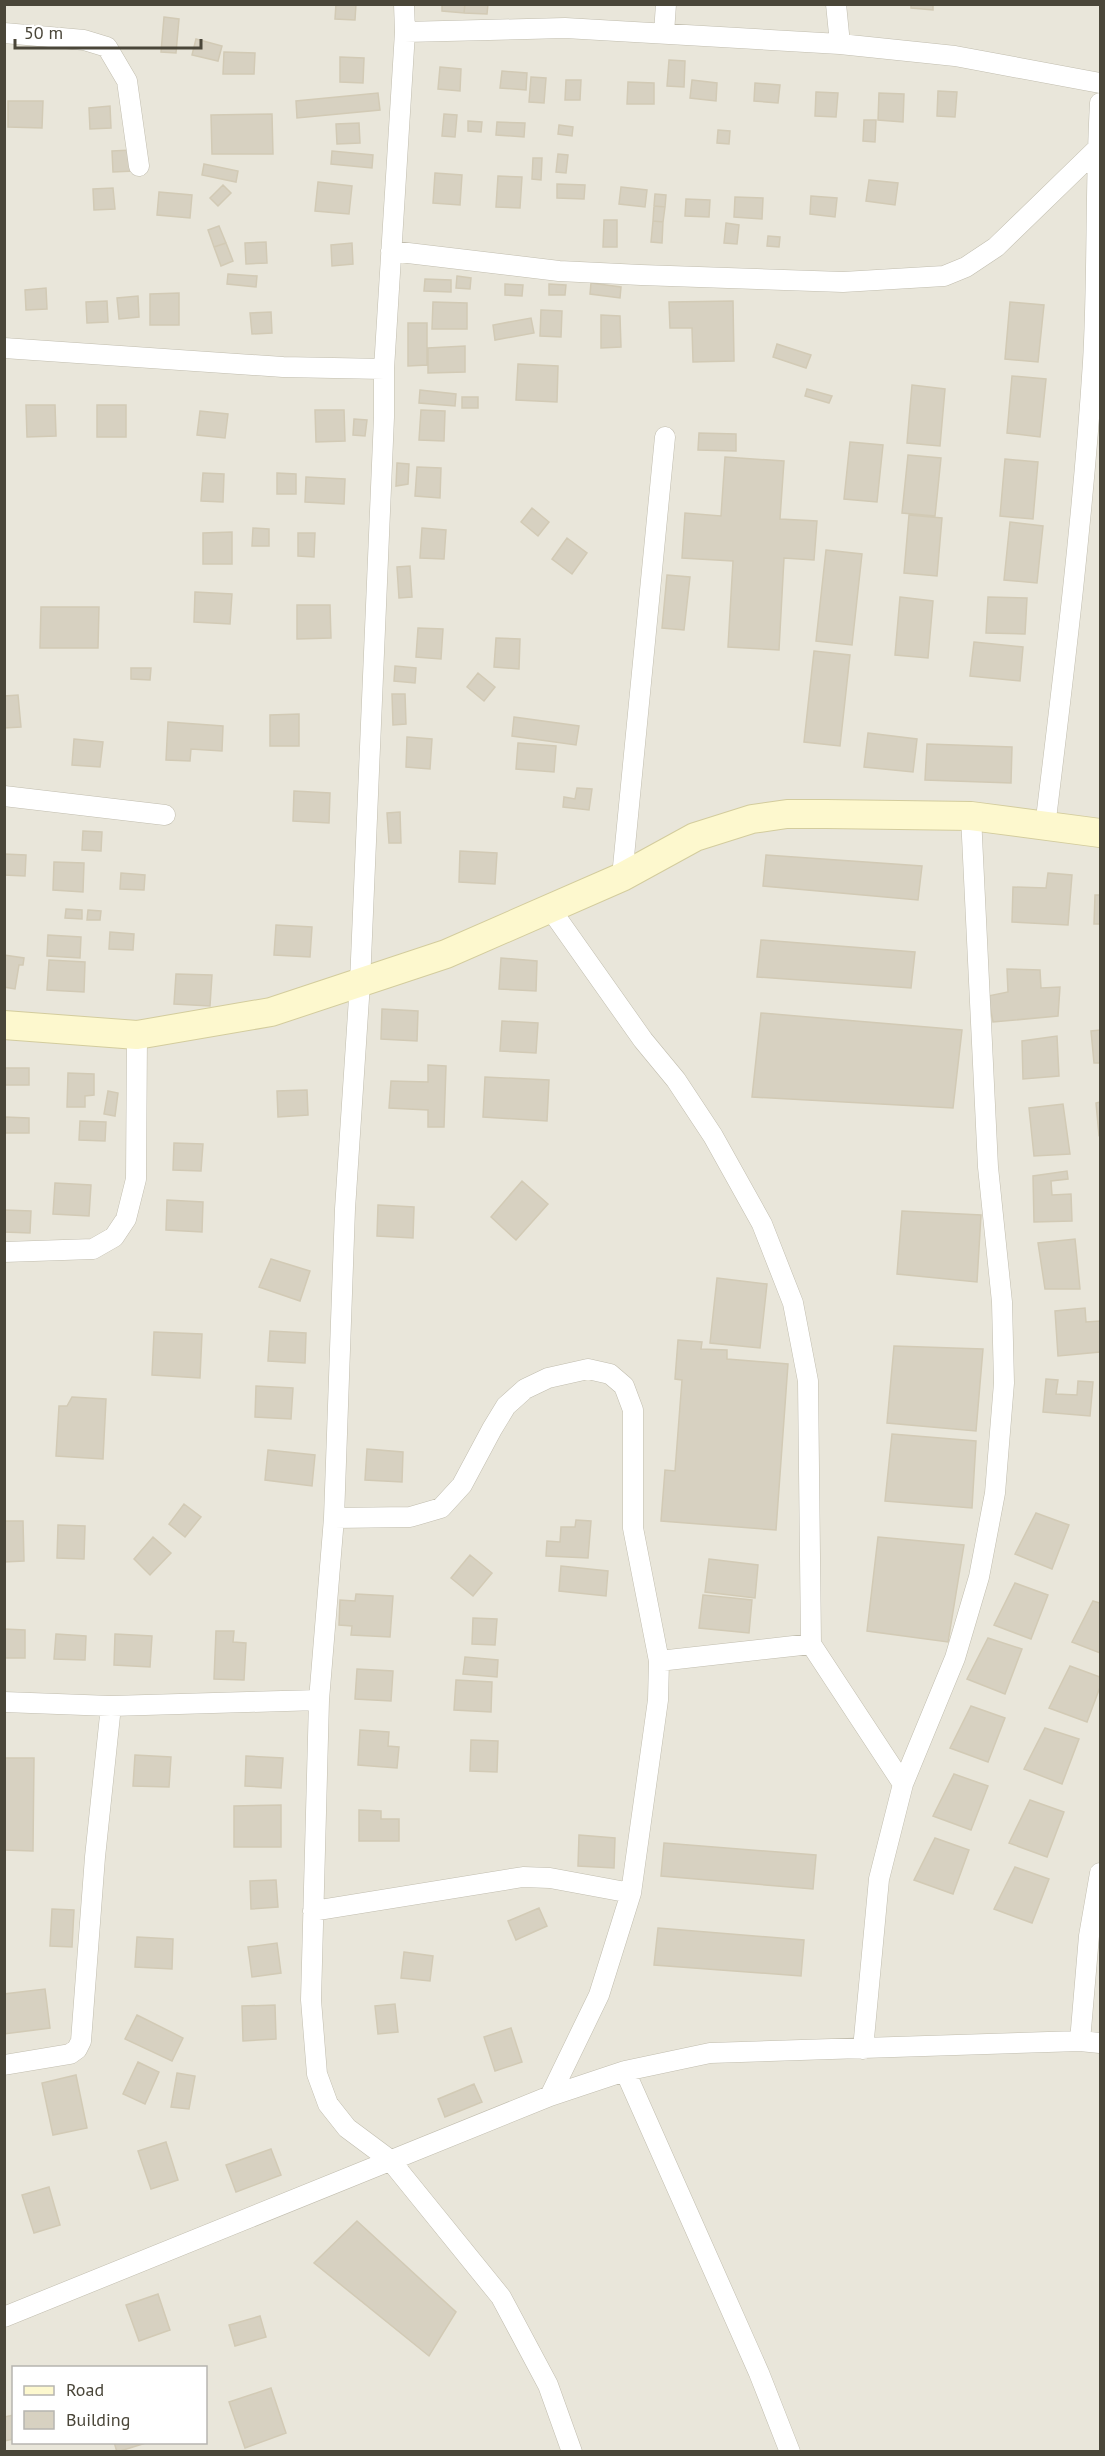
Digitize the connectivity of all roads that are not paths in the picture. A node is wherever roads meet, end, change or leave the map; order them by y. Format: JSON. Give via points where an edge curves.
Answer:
{"nodes":[{"id":1,"x":404,"y":4,"type":"edge"},
{"id":2,"x":666,"y":4,"type":"edge"},
{"id":3,"x":836,"y":4,"type":"edge"},
{"id":4,"x":405,"y":32,"type":"junction"},
{"id":5,"x":4,"y":33,"type":"edge"},
{"id":6,"x":664,"y":33,"type":"junction"},
{"id":7,"x":840,"y":44,"type":"junction"},
{"id":8,"x":1101,"y":83,"type":"edge"},
{"id":9,"x":1101,"y":103,"type":"edge"},
{"id":10,"x":1097,"y":149,"type":"junction"},
{"id":11,"x":139,"y":166,"type":"dead end"},
{"id":12,"x":391,"y":251,"type":"junction"},
{"id":13,"x":4,"y":348,"type":"edge"},
{"id":14,"x":384,"y":369,"type":"junction"},
{"id":15,"x":665,"y":437,"type":"dead end"},
{"id":16,"x":4,"y":796,"type":"edge"},
{"id":17,"x":165,"y":815,"type":"dead end"},
{"id":18,"x":970,"y":816,"type":"junction"},
{"id":19,"x":1046,"y":827,"type":"junction"},
{"id":20,"x":1101,"y":833,"type":"edge"},
{"id":21,"x":622,"y":877,"type":"junction"},
{"id":22,"x":549,"y":907,"type":"junction"},
{"id":23,"x":360,"y":983,"type":"junction"},
{"id":24,"x":4,"y":1025,"type":"edge"},
{"id":25,"x":137,"y":1035,"type":"junction"},
{"id":26,"x":4,"y":1252,"type":"edge"},
{"id":27,"x":334,"y":1518,"type":"junction"},
{"id":28,"x":811,"y":1644,"type":"junction"},
{"id":29,"x":660,"y":1661,"type":"junction"},
{"id":30,"x":319,"y":1700,"type":"junction"},
{"id":31,"x":4,"y":1702,"type":"edge"},
{"id":32,"x":111,"y":1706,"type":"junction"},
{"id":33,"x":903,"y":1784,"type":"junction"},
{"id":34,"x":1101,"y":1873,"type":"edge"},
{"id":35,"x":630,"y":1893,"type":"junction"},
{"id":36,"x":313,"y":1911,"type":"junction"},
{"id":37,"x":1080,"y":2041,"type":"junction"},
{"id":38,"x":1101,"y":2043,"type":"edge"},
{"id":39,"x":863,"y":2049,"type":"junction"},
{"id":40,"x":4,"y":2065,"type":"edge"},
{"id":41,"x":625,"y":2071,"type":"junction"},
{"id":42,"x":550,"y":2096,"type":"junction"},
{"id":43,"x":390,"y":2160,"type":"junction"},
{"id":44,"x":4,"y":2317,"type":"edge"},
{"id":45,"x":572,"y":2451,"type":"edge"},
{"id":46,"x":790,"y":2451,"type":"edge"}],
"edges":[{"from":1,"to":4,"type":"street"},
{"from":2,"to":6,"type":"street"},
{"from":3,"to":7,"type":"street"},
{"from":4,"to":6,"type":"street","via":[[565,28]]},
{"from":4,"to":12,"type":"street"},
{"from":5,"to":11,"type":"street","via":[[84,40],[107,47],[127,81]]},
{"from":6,"to":7,"type":"street"},
{"from":7,"to":8,"type":"street","via":[[954,56]]},
{"from":9,"to":10,"type":"street"},
{"from":10,"to":12,"type":"street","via":[[996,247],[944,276],[843,282],[652,276],[559,271]]},
{"from":10,"to":19,"type":"street","via":[[1088,446]]},
{"from":12,"to":14,"type":"street"},
{"from":13,"to":14,"type":"street","via":[[261,366]]},
{"from":14,"to":23,"type":"street"},
{"from":15,"to":21,"type":"street"},
{"from":16,"to":17,"type":"street"},
{"from":18,"to":19,"type":"street"},
{"from":18,"to":21,"type":"street","via":[[787,814],[752,819],[695,837]]},
{"from":18,"to":33,"type":"street","via":[[988,1167],[1002,1302],[1004,1383],[996,1493],[979,1577],[955,1658]]},
{"from":19,"to":20,"type":"street"},
{"from":21,"to":22,"type":"street"},
{"from":22,"to":23,"type":"street","via":[[446,954]]},
{"from":22,"to":28,"type":"street","via":[[713,1136],[762,1224],[793,1303],[808,1381]]},
{"from":23,"to":25,"type":"street","via":[[271,1012]]},
{"from":23,"to":27,"type":"street","via":[[345,1209]]},
{"from":24,"to":25,"type":"street"},
{"from":25,"to":26,"type":"street","via":[[136,1179],[126,1219],[114,1237],[93,1249]]},
{"from":27,"to":29,"type":"street","via":[[410,1517],[441,1508],[462,1485],[506,1406],[525,1389],[548,1378],[588,1369],[610,1374],[624,1386],[633,1410],[633,1528]]},
{"from":27,"to":30,"type":"street"},
{"from":28,"to":29,"type":"street"},
{"from":28,"to":33,"type":"street"},
{"from":29,"to":35,"type":"street","via":[[658,1700]]},
{"from":30,"to":32,"type":"street"},
{"from":30,"to":36,"type":"street"},
{"from":31,"to":32,"type":"street"},
{"from":32,"to":40,"type":"street","via":[[81,2041],[70,2054]]},
{"from":33,"to":39,"type":"street","via":[[879,1879]]},
{"from":34,"to":37,"type":"street","via":[[1089,1936]]},
{"from":35,"to":36,"type":"street","via":[[550,1878],[523,1877]]},
{"from":35,"to":42,"type":"street","via":[[599,1995]]},
{"from":36,"to":43,"type":"street","via":[[310,2000],[316,2074],[328,2104],[347,2128]]},
{"from":37,"to":38,"type":"street"},
{"from":37,"to":39,"type":"street"},
{"from":39,"to":41,"type":"street","via":[[710,2053]]},
{"from":41,"to":42,"type":"street"},
{"from":41,"to":46,"type":"street"},
{"from":42,"to":43,"type":"street"},
{"from":43,"to":44,"type":"street"},
{"from":43,"to":45,"type":"street","via":[[501,2298],[548,2385]]}]}
